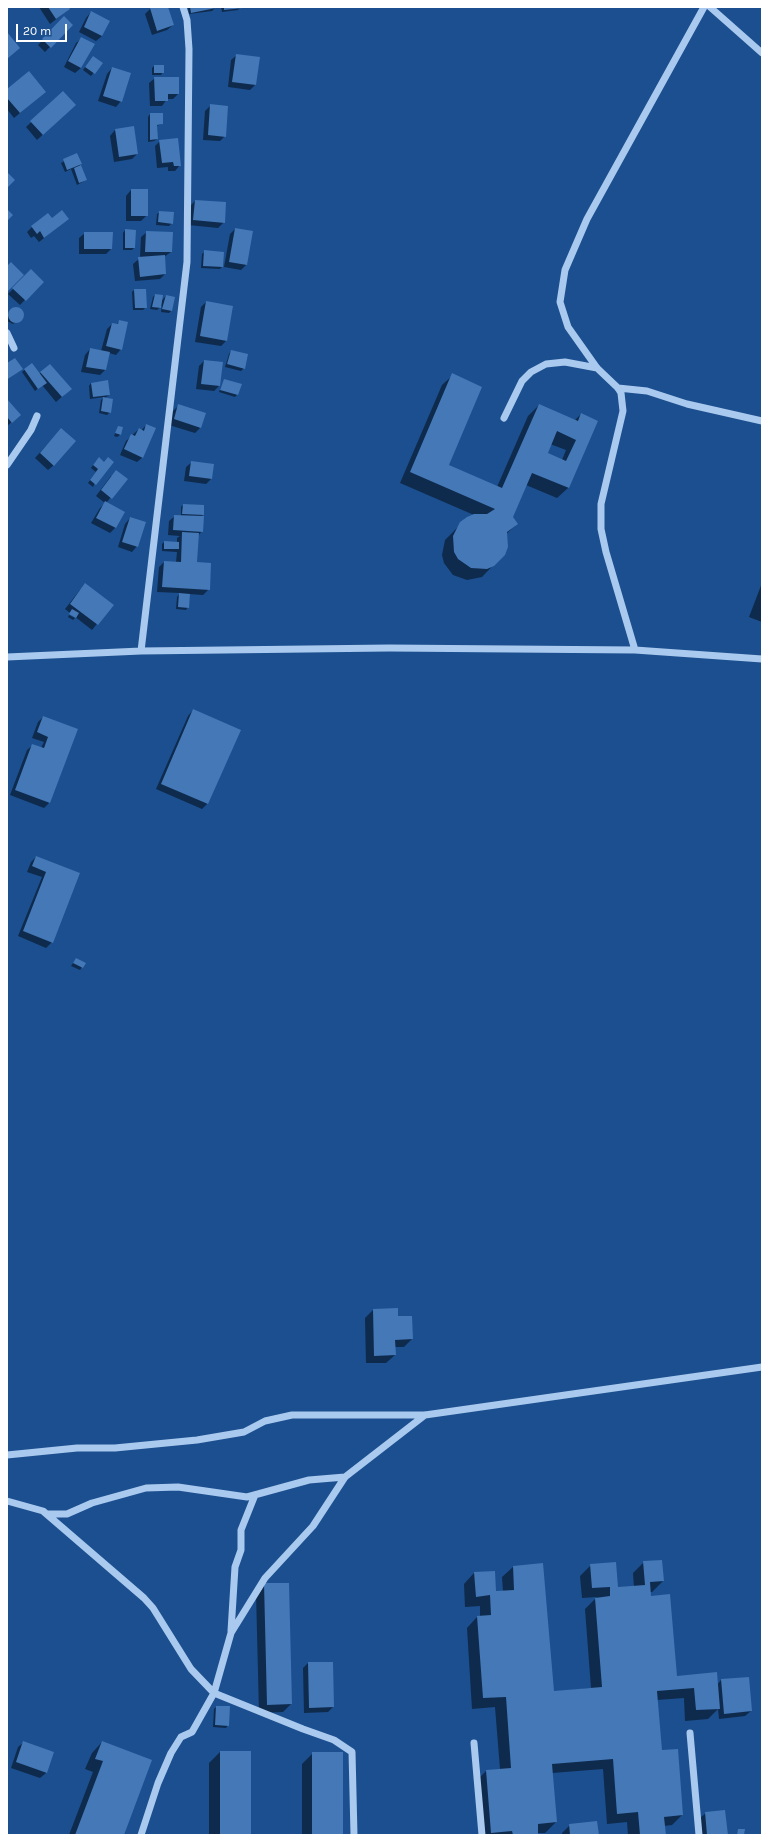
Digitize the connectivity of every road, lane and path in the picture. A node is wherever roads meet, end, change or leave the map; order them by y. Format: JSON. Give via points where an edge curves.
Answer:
{"nodes":[{"id":1,"x":184,"y":7,"type":"edge"},
{"id":2,"x":704,"y":7,"type":"edge"},
{"id":3,"x":710,"y":7,"type":"edge"},
{"id":4,"x":762,"y":53,"type":"edge"},
{"id":5,"x":7,"y":333,"type":"edge"},
{"id":6,"x":14,"y":348,"type":"dead end"},
{"id":7,"x":596,"y":368,"type":"junction"},
{"id":8,"x":618,"y":388,"type":"junction"},
{"id":9,"x":37,"y":416,"type":"dead end"},
{"id":10,"x":504,"y":418,"type":"dead end"},
{"id":11,"x":762,"y":420,"type":"edge"},
{"id":12,"x":7,"y":465,"type":"edge"},
{"id":13,"x":635,"y":650,"type":"junction"},
{"id":14,"x":141,"y":652,"type":"junction"},
{"id":15,"x":7,"y":657,"type":"edge"},
{"id":16,"x":762,"y":659,"type":"edge"},
{"id":17,"x":762,"y":1367,"type":"edge"},
{"id":18,"x":425,"y":1414,"type":"junction"},
{"id":19,"x":7,"y":1455,"type":"edge"},
{"id":20,"x":345,"y":1477,"type":"junction"},
{"id":21,"x":255,"y":1495,"type":"junction"},
{"id":22,"x":7,"y":1501,"type":"edge"},
{"id":23,"x":46,"y":1514,"type":"junction"},
{"id":24,"x":231,"y":1633,"type":"junction"},
{"id":25,"x":214,"y":1693,"type":"junction"},
{"id":26,"x":690,"y":1733,"type":"dead end"},
{"id":27,"x":474,"y":1743,"type":"dead end"},
{"id":28,"x":141,"y":1835,"type":"edge"},
{"id":29,"x":354,"y":1835,"type":"edge"},
{"id":30,"x":482,"y":1835,"type":"edge"},
{"id":31,"x":699,"y":1835,"type":"edge"}],
"edges":[{"from":1,"to":14,"type":"street","via":[[189,49],[187,262]]},
{"from":2,"to":7,"type":"street","via":[[587,219],[565,270],[560,302],[568,327]]},
{"from":3,"to":4,"type":"street"},
{"from":5,"to":6,"type":"street"},
{"from":7,"to":8,"type":"street"},
{"from":7,"to":10,"type":"street","via":[[565,362],[546,364],[531,372],[522,381]]},
{"from":8,"to":11,"type":"street","via":[[647,391],[687,404]]},
{"from":8,"to":13,"type":"street","via":[[623,411],[601,504],[601,529]]},
{"from":9,"to":12,"type":"street","via":[[31,430]]},
{"from":13,"to":14,"type":"street","via":[[390,648]]},
{"from":13,"to":16,"type":"street"},
{"from":14,"to":15,"type":"street"},
{"from":17,"to":18,"type":"street"},
{"from":18,"to":19,"type":"street","via":[[292,1415],[266,1421],[244,1432],[197,1440]]},
{"from":18,"to":20,"type":"street"},
{"from":20,"to":21,"type":"street","via":[[309,1480]]},
{"from":20,"to":24,"type":"street","via":[[313,1526],[265,1578]]},
{"from":21,"to":23,"type":"street","via":[[247,1497],[178,1487],[146,1488],[92,1503],[67,1514]]},
{"from":21,"to":24,"type":"street","via":[[241,1530],[241,1550],[235,1567]]},
{"from":22,"to":23,"type":"street"},
{"from":23,"to":25,"type":"street","via":[[154,1608],[191,1669]]},
{"from":24,"to":25,"type":"street"},
{"from":25,"to":28,"type":"street","via":[[192,1732],[181,1737],[171,1753]]},
{"from":25,"to":29,"type":"street","via":[[334,1740],[352,1752]]},
{"from":26,"to":31,"type":"street"},
{"from":27,"to":30,"type":"street"}]}
